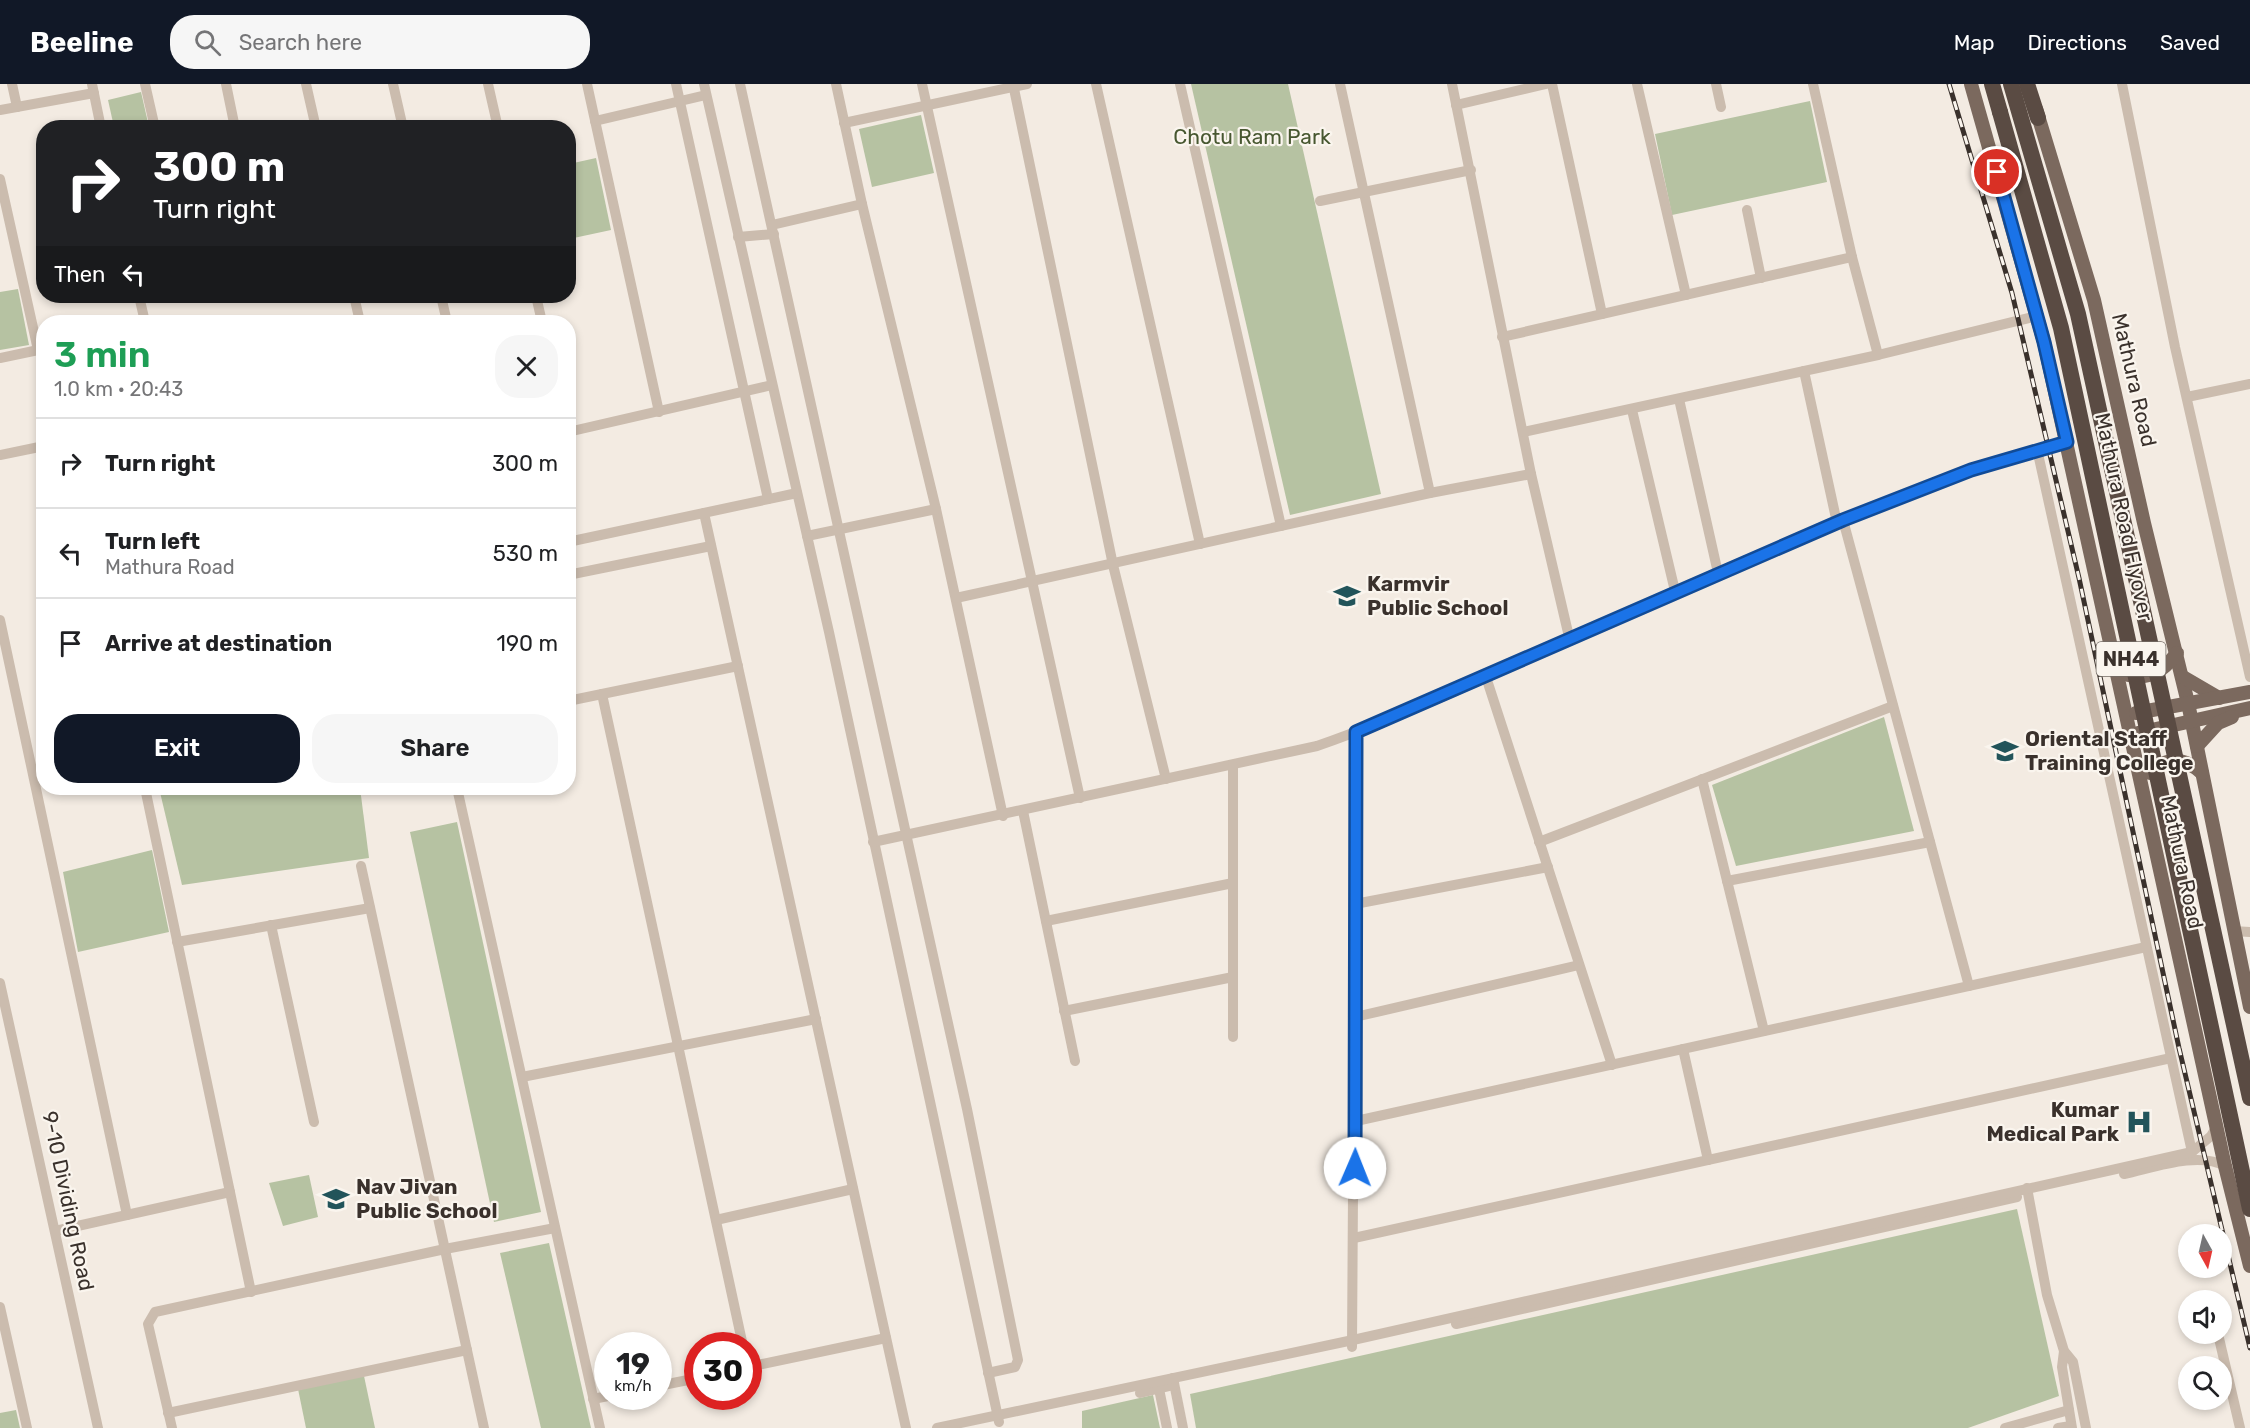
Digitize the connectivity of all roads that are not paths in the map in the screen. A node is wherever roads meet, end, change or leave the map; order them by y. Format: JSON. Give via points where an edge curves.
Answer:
{"nodes":[{"id":1,"x":12,"y":84,"type":"edge"},
{"id":2,"x":145,"y":84,"type":"edge"},
{"id":3,"x":226,"y":84,"type":"edge"},
{"id":4,"x":306,"y":84,"type":"edge"},
{"id":5,"x":393,"y":84,"type":"edge"},
{"id":6,"x":488,"y":84,"type":"edge"},
{"id":7,"x":587,"y":84,"type":"edge"},
{"id":8,"x":676,"y":84,"type":"edge"},
{"id":9,"x":740,"y":84,"type":"edge"},
{"id":10,"x":836,"y":84,"type":"edge"},
{"id":11,"x":922,"y":84,"type":"edge"},
{"id":12,"x":1027,"y":84,"type":"edge"},
{"id":13,"x":1095,"y":84,"type":"edge"},
{"id":14,"x":1180,"y":84,"type":"edge"},
{"id":15,"x":1340,"y":84,"type":"edge"},
{"id":16,"x":1452,"y":84,"type":"edge"},
{"id":17,"x":1545,"y":84,"type":"edge"},
{"id":18,"x":1552,"y":84,"type":"edge"},
{"id":19,"x":1637,"y":84,"type":"edge"},
{"id":20,"x":1716,"y":84,"type":"edge"},
{"id":21,"x":1813,"y":84,"type":"edge"},
{"id":22,"x":1971,"y":84,"type":"edge"},
{"id":23,"x":1992,"y":84,"type":"edge"},
{"id":24,"x":2011,"y":84,"type":"edge"},
{"id":25,"x":2028,"y":84,"type":"edge"},
{"id":26,"x":2122,"y":84,"type":"edge"},
{"id":27,"x":1013,"y":85,"type":"edge"},
{"id":28,"x":93,"y":88,"type":"edge"},
{"id":29,"x":705,"y":90,"type":"edge"},
{"id":30,"x":679,"y":101,"type":"junction"},
{"id":31,"x":927,"y":105,"type":"junction"},
{"id":32,"x":1456,"y":105,"type":"junction"},
{"id":33,"x":1721,"y":106,"type":"dead end"},
{"id":34,"x":17,"y":107,"type":"junction"},
{"id":35,"x":0,"y":110,"type":"edge"},
{"id":36,"x":2038,"y":118,"type":"joint"},
{"id":37,"x":99,"y":120,"type":"edge"},
{"id":38,"x":153,"y":120,"type":"edge"},
{"id":39,"x":233,"y":120,"type":"edge"},
{"id":40,"x":314,"y":120,"type":"edge"},
{"id":41,"x":401,"y":120,"type":"edge"},
{"id":42,"x":496,"y":120,"type":"edge"},
{"id":43,"x":595,"y":121,"type":"junction"},
{"id":44,"x":844,"y":123,"type":"junction"},
{"id":45,"x":1471,"y":170,"type":"junction"},
{"id":46,"x":0,"y":179,"type":"edge"},
{"id":47,"x":1364,"y":192,"type":"junction"},
{"id":48,"x":1320,"y":201,"type":"dead end"},
{"id":49,"x":862,"y":204,"type":"junction"},
{"id":50,"x":1747,"y":210,"type":"dead end"},
{"id":51,"x":773,"y":230,"type":"junction"},
{"id":52,"x":738,"y":237,"type":"junction"},
{"id":53,"x":1852,"y":257,"type":"junction"},
{"id":54,"x":1761,"y":278,"type":"junction"},
{"id":55,"x":1686,"y":295,"type":"junction"},
{"id":56,"x":1602,"y":314,"type":"junction"},
{"id":57,"x":2037,"y":316,"type":"junction"},
{"id":58,"x":36,"y":328,"type":"edge"},
{"id":59,"x":1502,"y":337,"type":"junction"},
{"id":60,"x":36,"y":350,"type":"edge"},
{"id":61,"x":1878,"y":355,"type":"junction"},
{"id":62,"x":0,"y":358,"type":"edge"},
{"id":63,"x":1804,"y":371,"type":"junction"},
{"id":64,"x":2250,"y":384,"type":"edge"},
{"id":65,"x":772,"y":385,"type":"junction"},
{"id":66,"x":745,"y":393,"type":"junction"},
{"id":67,"x":2187,"y":397,"type":"junction"},
{"id":68,"x":1679,"y":399,"type":"junction"},
{"id":69,"x":1632,"y":410,"type":"junction"},
{"id":70,"x":658,"y":412,"type":"junction"},
{"id":71,"x":576,"y":430,"type":"edge"},
{"id":72,"x":1523,"y":432,"type":"junction"},
{"id":73,"x":2067,"y":442,"type":"junction"},
{"id":74,"x":36,"y":448,"type":"edge"},
{"id":75,"x":2037,"y":449,"type":"junction"},
{"id":76,"x":0,"y":455,"type":"edge"},
{"id":77,"x":1531,"y":474,"type":"junction"},
{"id":78,"x":1430,"y":492,"type":"junction"},
{"id":79,"x":797,"y":493,"type":"junction"},
{"id":80,"x":768,"y":499,"type":"junction"},
{"id":81,"x":936,"y":509,"type":"junction"},
{"id":82,"x":704,"y":513,"type":"junction"},
{"id":83,"x":1840,"y":521,"type":"junction"},
{"id":84,"x":1281,"y":526,"type":"junction"},
{"id":85,"x":839,"y":529,"type":"junction"},
{"id":86,"x":807,"y":536,"type":"junction"},
{"id":87,"x":576,"y":540,"type":"edge"},
{"id":88,"x":1200,"y":544,"type":"junction"},
{"id":89,"x":711,"y":546,"type":"junction"},
{"id":90,"x":1113,"y":565,"type":"junction"},
{"id":91,"x":576,"y":573,"type":"edge"},
{"id":92,"x":1718,"y":573,"type":"junction"},
{"id":93,"x":1033,"y":581,"type":"junction"},
{"id":94,"x":1675,"y":591,"type":"junction"},
{"id":95,"x":956,"y":598,"type":"junction"},
{"id":96,"x":0,"y":620,"type":"edge"},
{"id":97,"x":1570,"y":640,"type":"junction"},
{"id":98,"x":2177,"y":653,"type":"junction"},
{"id":99,"x":738,"y":666,"type":"junction"},
{"id":100,"x":2117,"y":666,"type":"junction"},
{"id":101,"x":2250,"y":676,"type":"edge"},
{"id":102,"x":1486,"y":677,"type":"junction"},
{"id":103,"x":2183,"y":677,"type":"junction"},
{"id":104,"x":2250,"y":692,"type":"edge"},
{"id":105,"x":602,"y":694,"type":"junction"},
{"id":106,"x":2219,"y":698,"type":"junction"},
{"id":107,"x":576,"y":699,"type":"edge"},
{"id":108,"x":2188,"y":703,"type":"junction"},
{"id":109,"x":1893,"y":706,"type":"junction"},
{"id":110,"x":2250,"y":708,"type":"edge"},
{"id":111,"x":2128,"y":715,"type":"junction"},
{"id":112,"x":2192,"y":721,"type":"junction"},
{"id":113,"x":1356,"y":732,"type":"junction"},
{"id":114,"x":2132,"y":734,"type":"junction"},
{"id":115,"x":2197,"y":746,"type":"junction"},
{"id":116,"x":1233,"y":766,"type":"junction"},
{"id":117,"x":2202,"y":773,"type":"junction"},
{"id":118,"x":1166,"y":779,"type":"junction"},
{"id":119,"x":1702,"y":779,"type":"junction"},
{"id":120,"x":36,"y":789,"type":"edge"},
{"id":121,"x":2144,"y":789,"type":"junction"},
{"id":122,"x":37,"y":795,"type":"edge"},
{"id":123,"x":146,"y":795,"type":"edge"},
{"id":124,"x":459,"y":795,"type":"edge"},
{"id":125,"x":1080,"y":798,"type":"junction"},
{"id":126,"x":1023,"y":811,"type":"junction"},
{"id":127,"x":1003,"y":816,"type":"junction"},
{"id":128,"x":906,"y":834,"type":"junction"},
{"id":129,"x":873,"y":842,"type":"junction"},
{"id":130,"x":1539,"y":842,"type":"junction"},
{"id":131,"x":1930,"y":842,"type":"junction"},
{"id":132,"x":361,"y":866,"type":"dead end"},
{"id":133,"x":1548,"y":867,"type":"junction"},
{"id":134,"x":1727,"y":881,"type":"junction"},
{"id":135,"x":1233,"y":884,"type":"junction"},
{"id":136,"x":1355,"y":904,"type":"junction"},
{"id":137,"x":370,"y":908,"type":"junction"},
{"id":138,"x":1046,"y":921,"type":"junction"},
{"id":139,"x":271,"y":925,"type":"junction"},
{"id":140,"x":2234,"y":931,"type":"junction"},
{"id":141,"x":2250,"y":932,"type":"edge"},
{"id":142,"x":177,"y":942,"type":"junction"},
{"id":143,"x":2146,"y":947,"type":"junction"},
{"id":144,"x":1579,"y":965,"type":"junction"},
{"id":145,"x":1233,"y":977,"type":"junction"},
{"id":146,"x":0,"y":983,"type":"edge"},
{"id":147,"x":1968,"y":986,"type":"junction"},
{"id":148,"x":2250,"y":1007,"type":"edge"},
{"id":149,"x":1064,"y":1011,"type":"junction"},
{"id":150,"x":1356,"y":1017,"type":"junction"},
{"id":151,"x":816,"y":1019,"type":"junction"},
{"id":152,"x":1764,"y":1031,"type":"junction"},
{"id":153,"x":1233,"y":1037,"type":"dead end"},
{"id":154,"x":678,"y":1046,"type":"junction"},
{"id":155,"x":1683,"y":1049,"type":"junction"},
{"id":156,"x":2171,"y":1059,"type":"junction"},
{"id":157,"x":1075,"y":1061,"type":"dead end"},
{"id":158,"x":1612,"y":1065,"type":"junction"},
{"id":159,"x":522,"y":1077,"type":"junction"},
{"id":160,"x":2250,"y":1098,"type":"edge"},
{"id":161,"x":1356,"y":1121,"type":"junction"},
{"id":162,"x":314,"y":1122,"type":"dead end"},
{"id":163,"x":2218,"y":1125,"type":"junction"},
{"id":164,"x":2192,"y":1152,"type":"junction"},
{"id":165,"x":1708,"y":1160,"type":"junction"},
{"id":166,"x":2225,"y":1166,"type":"junction"},
{"id":167,"x":854,"y":1189,"type":"junction"},
{"id":168,"x":2027,"y":1191,"type":"junction"},
{"id":169,"x":230,"y":1192,"type":"junction"},
{"id":170,"x":2250,"y":1209,"type":"edge"},
{"id":171,"x":127,"y":1215,"type":"junction"},
{"id":172,"x":716,"y":1220,"type":"junction"},
{"id":173,"x":555,"y":1228,"type":"junction"},
{"id":174,"x":55,"y":1231,"type":"junction"},
{"id":175,"x":1354,"y":1238,"type":"junction"},
{"id":176,"x":445,"y":1249,"type":"junction"},
{"id":177,"x":2250,"y":1266,"type":"edge"},
{"id":178,"x":251,"y":1292,"type":"junction"},
{"id":179,"x":0,"y":1307,"type":"edge"},
{"id":180,"x":740,"y":1332,"type":"edge"},
{"id":181,"x":886,"y":1338,"type":"junction"},
{"id":182,"x":1353,"y":1344,"type":"junction"},
{"id":183,"x":2220,"y":1344,"type":"edge"},
{"id":184,"x":467,"y":1350,"type":"junction"},
{"id":185,"x":2064,"y":1351,"type":"junction"},
{"id":186,"x":762,"y":1364,"type":"edge"},
{"id":187,"x":988,"y":1373,"type":"junction"},
{"id":188,"x":1173,"y":1382,"type":"junction"},
{"id":189,"x":1158,"y":1385,"type":"junction"},
{"id":190,"x":593,"y":1400,"type":"joint"},
{"id":191,"x":2069,"y":1410,"type":"junction"},
{"id":192,"x":168,"y":1413,"type":"junction"},
{"id":193,"x":998,"y":1419,"type":"junction"},
{"id":194,"x":2072,"y":1427,"type":"edge"},
{"id":195,"x":27,"y":1428,"type":"edge"},
{"id":196,"x":98,"y":1428,"type":"edge"},
{"id":197,"x":172,"y":1428,"type":"edge"},
{"id":198,"x":484,"y":1428,"type":"edge"},
{"id":199,"x":600,"y":1428,"type":"edge"},
{"id":200,"x":906,"y":1428,"type":"edge"},
{"id":201,"x":937,"y":1428,"type":"edge"},
{"id":202,"x":971,"y":1428,"type":"edge"},
{"id":203,"x":1167,"y":1428,"type":"edge"},
{"id":204,"x":1183,"y":1428,"type":"edge"},
{"id":205,"x":2005,"y":1428,"type":"edge"},
{"id":206,"x":2058,"y":1428,"type":"edge"},
{"id":207,"x":2086,"y":1428,"type":"edge"},
{"id":208,"x":2240,"y":1428,"type":"edge"}],
"edges":[{"from":1,"to":34,"type":"street"},
{"from":2,"to":38,"type":"street"},
{"from":3,"to":39,"type":"street"},
{"from":4,"to":40,"type":"street"},
{"from":5,"to":41,"type":"street"},
{"from":6,"to":42,"type":"street"},
{"from":7,"to":43,"type":"street"},
{"from":8,"to":30,"type":"street"},
{"from":9,"to":51,"type":"street"},
{"from":10,"to":44,"type":"street"},
{"from":11,"to":31,"type":"street"},
{"from":12,"to":27,"type":"street"},
{"from":13,"to":88,"type":"street"},
{"from":14,"to":84,"type":"street"},
{"from":15,"to":47,"type":"street"},
{"from":16,"to":32,"type":"street"},
{"from":17,"to":32,"type":"street"},
{"from":18,"to":56,"type":"street"},
{"from":19,"to":55,"type":"street"},
{"from":20,"to":33,"type":"street"},
{"from":21,"to":53,"type":"street"},
{"from":22,"to":57,"type":"main road","name":"Mathura Road"},
{"from":23,"to":170,"type":"highway","name":"Mathura Road Flyover","number":"NH44","bridge":true,"via":[[2061,328]]},
{"from":24,"to":160,"type":"highway","name":"Mathura Road Flyover","number":"NH44","bridge":true,"via":[[2078,314]]},
{"from":25,"to":36,"type":"highway"},
{"from":26,"to":67,"type":"street"},
{"from":27,"to":31,"type":"street"},
{"from":27,"to":90,"type":"street"},
{"from":28,"to":34,"type":"street"},
{"from":28,"to":37,"type":"street"},
{"from":29,"to":30,"type":"street"},
{"from":29,"to":52,"type":"street"},
{"from":30,"to":43,"type":"street"},
{"from":30,"to":66,"type":"street"},
{"from":31,"to":44,"type":"street"},
{"from":31,"to":93,"type":"street"},
{"from":32,"to":45,"type":"street"},
{"from":34,"to":35,"type":"street"},
{"from":36,"to":98,"type":"main road","name":"Mathura Road","via":[[2094,300]]},
{"from":43,"to":70,"type":"street"},
{"from":44,"to":49,"type":"street"},
{"from":45,"to":47,"type":"street"},
{"from":45,"to":59,"type":"street"},
{"from":46,"to":58,"type":"street"},
{"from":47,"to":48,"type":"street"},
{"from":47,"to":78,"type":"street"},
{"from":49,"to":51,"type":"street"},
{"from":49,"to":81,"type":"street"},
{"from":50,"to":54,"type":"street"},
{"from":51,"to":52,"type":"street"},
{"from":51,"to":85,"type":"street"},
{"from":52,"to":65,"type":"street"},
{"from":53,"to":54,"type":"street"},
{"from":53,"to":61,"type":"street"},
{"from":54,"to":55,"type":"street"},
{"from":55,"to":56,"type":"street"},
{"from":56,"to":59,"type":"street"},
{"from":57,"to":61,"type":"street"},
{"from":57,"to":73,"type":"main road","name":"Mathura Road"},
{"from":59,"to":72,"type":"street"},
{"from":60,"to":62,"type":"street"},
{"from":61,"to":63,"type":"street"},
{"from":63,"to":68,"type":"street"},
{"from":63,"to":83,"type":"street"},
{"from":64,"to":67,"type":"street"},
{"from":65,"to":66,"type":"street"},
{"from":65,"to":79,"type":"street"},
{"from":66,"to":70,"type":"street"},
{"from":66,"to":80,"type":"street"},
{"from":67,"to":101,"type":"street"},
{"from":68,"to":69,"type":"street"},
{"from":68,"to":92,"type":"street"},
{"from":69,"to":72,"type":"street"},
{"from":69,"to":94,"type":"street"},
{"from":70,"to":71,"type":"street"},
{"from":72,"to":77,"type":"street"},
{"from":73,"to":75,"type":"street"},
{"from":73,"to":100,"type":"main road","name":"Mathura Road"},
{"from":74,"to":76,"type":"street"},
{"from":75,"to":83,"type":"street"},
{"from":75,"to":143,"type":"street"},
{"from":77,"to":78,"type":"street"},
{"from":77,"to":97,"type":"street"},
{"from":78,"to":84,"type":"street"},
{"from":79,"to":80,"type":"street"},
{"from":79,"to":86,"type":"street"},
{"from":80,"to":82,"type":"street"},
{"from":81,"to":85,"type":"street"},
{"from":81,"to":95,"type":"street"},
{"from":82,"to":87,"type":"street"},
{"from":82,"to":89,"type":"street"},
{"from":83,"to":92,"type":"street"},
{"from":83,"to":109,"type":"street"},
{"from":84,"to":88,"type":"street"},
{"from":85,"to":86,"type":"street"},
{"from":85,"to":128,"type":"street"},
{"from":86,"to":129,"type":"street"},
{"from":88,"to":90,"type":"street"},
{"from":89,"to":91,"type":"street"},
{"from":89,"to":99,"type":"street"},
{"from":90,"to":93,"type":"street"},
{"from":90,"to":118,"type":"street"},
{"from":92,"to":94,"type":"street"},
{"from":93,"to":95,"type":"street"},
{"from":93,"to":125,"type":"street"},
{"from":94,"to":97,"type":"street"},
{"from":95,"to":127,"type":"street"},
{"from":96,"to":120,"type":"street"},
{"from":97,"to":102,"type":"street"},
{"from":98,"to":100,"type":"main road","via":[[2155,675],[2129,675]]},
{"from":98,"to":103,"type":"main road","name":"Mathura Road"},
{"from":99,"to":105,"type":"street"},
{"from":99,"to":151,"type":"street"},
{"from":100,"to":111,"type":"main road","name":"Mathura Road"},
{"from":102,"to":113,"type":"street"},
{"from":102,"to":130,"type":"street"},
{"from":103,"to":106,"type":"main road"},
{"from":103,"to":108,"type":"main road","name":"Mathura Road"},
{"from":104,"to":106,"type":"main road"},
{"from":105,"to":107,"type":"street"},
{"from":105,"to":154,"type":"street"},
{"from":106,"to":108,"type":"main road"},
{"from":108,"to":111,"type":"main road"},
{"from":108,"to":112,"type":"main road","name":"Mathura Road"},
{"from":109,"to":119,"type":"street"},
{"from":109,"to":131,"type":"street"},
{"from":110,"to":112,"type":"main road"},
{"from":110,"to":115,"type":"main road","via":[[2218,723]]},
{"from":111,"to":114,"type":"main road","name":"Mathura Road"},
{"from":112,"to":114,"type":"main road"},
{"from":112,"to":115,"type":"main road","name":"Mathura Road"},
{"from":113,"to":116,"type":"street","via":[[1299,752]]},
{"from":113,"to":136,"type":"street"},
{"from":114,"to":121,"type":"main road","name":"Mathura Road"},
{"from":115,"to":117,"type":"main road","name":"Mathura Road"},
{"from":116,"to":118,"type":"street"},
{"from":116,"to":135,"type":"street"},
{"from":117,"to":121,"type":"main road","via":[[2190,763],[2176,759],[2162,762],[2150,772]]},
{"from":117,"to":140,"type":"main road","name":"Mathura Road"},
{"from":118,"to":125,"type":"street"},
{"from":119,"to":130,"type":"street"},
{"from":119,"to":134,"type":"street"},
{"from":121,"to":163,"type":"main road","name":"Mathura Road"},
{"from":122,"to":171,"type":"street"},
{"from":123,"to":142,"type":"street"},
{"from":124,"to":159,"type":"street"},
{"from":125,"to":126,"type":"street"},
{"from":126,"to":127,"type":"street"},
{"from":126,"to":138,"type":"street"},
{"from":127,"to":128,"type":"street"},
{"from":128,"to":129,"type":"street"},
{"from":128,"to":187,"type":"street","via":[[1018,1360],[1015,1366]]},
{"from":129,"to":187,"type":"street"},
{"from":130,"to":133,"type":"street"},
{"from":131,"to":134,"type":"street"},
{"from":131,"to":147,"type":"street"},
{"from":132,"to":137,"type":"street"},
{"from":133,"to":136,"type":"street"},
{"from":133,"to":144,"type":"street"},
{"from":134,"to":152,"type":"street"},
{"from":135,"to":138,"type":"street"},
{"from":135,"to":145,"type":"street"},
{"from":136,"to":150,"type":"street"},
{"from":137,"to":139,"type":"street"},
{"from":137,"to":176,"type":"street"},
{"from":138,"to":149,"type":"street"},
{"from":139,"to":142,"type":"street"},
{"from":139,"to":162,"type":"street"},
{"from":140,"to":141,"type":"street"},
{"from":140,"to":148,"type":"main road","name":"Mathura Road"},
{"from":142,"to":169,"type":"street"},
{"from":143,"to":147,"type":"street"},
{"from":143,"to":156,"type":"street"},
{"from":144,"to":150,"type":"street"},
{"from":144,"to":158,"type":"street"},
{"from":145,"to":149,"type":"street"},
{"from":145,"to":153,"type":"street"},
{"from":146,"to":174,"type":"street","name":"9-10 Dividing Road"},
{"from":147,"to":152,"type":"street"},
{"from":149,"to":157,"type":"street"},
{"from":150,"to":161,"type":"street"},
{"from":151,"to":154,"type":"street"},
{"from":151,"to":167,"type":"street"},
{"from":152,"to":155,"type":"street"},
{"from":154,"to":159,"type":"street"},
{"from":154,"to":172,"type":"street"},
{"from":155,"to":158,"type":"street"},
{"from":155,"to":165,"type":"street"},
{"from":156,"to":164,"type":"street"},
{"from":156,"to":165,"type":"street"},
{"from":158,"to":161,"type":"street"},
{"from":159,"to":173,"type":"street"},
{"from":161,"to":175,"type":"street"},
{"from":163,"to":164,"type":"street"},
{"from":163,"to":166,"type":"main road","name":"Mathura Road"},
{"from":164,"to":168,"type":"street"},
{"from":165,"to":175,"type":"street"},
{"from":166,"to":168,"type":"street","via":[[2214,1160],[2192,1161]]},
{"from":166,"to":177,"type":"main road","name":"Mathura Road"},
{"from":167,"to":172,"type":"street"},
{"from":167,"to":181,"type":"street"},
{"from":168,"to":182,"type":"street"},
{"from":168,"to":185,"type":"street","via":[[2047,1295]]},
{"from":169,"to":171,"type":"street"},
{"from":169,"to":178,"type":"street"},
{"from":171,"to":174,"type":"street"},
{"from":172,"to":180,"type":"street"},
{"from":173,"to":176,"type":"street"},
{"from":173,"to":190,"type":"street"},
{"from":174,"to":196,"type":"street","name":"9-10 Dividing Road"},
{"from":175,"to":182,"type":"street"},
{"from":176,"to":178,"type":"street"},
{"from":176,"to":184,"type":"street"},
{"from":178,"to":192,"type":"street","via":[[151,1315],[148,1324]]},
{"from":179,"to":195,"type":"street"},
{"from":181,"to":186,"type":"street"},
{"from":181,"to":200,"type":"street"},
{"from":182,"to":188,"type":"street"},
{"from":183,"to":208,"type":"street"},
{"from":184,"to":192,"type":"street"},
{"from":184,"to":198,"type":"street"},
{"from":185,"to":191,"type":"street","via":[[2062,1367]]},
{"from":185,"to":207,"type":"street","via":[[2073,1362]]},
{"from":187,"to":193,"type":"street"},
{"from":188,"to":189,"type":"street"},
{"from":188,"to":204,"type":"street"},
{"from":189,"to":193,"type":"street"},
{"from":189,"to":203,"type":"street"},
{"from":190,"to":199,"type":"street"},
{"from":191,"to":194,"type":"street"},
{"from":191,"to":205,"type":"street"},
{"from":192,"to":197,"type":"street"},
{"from":193,"to":201,"type":"street"},
{"from":193,"to":202,"type":"street"},
{"from":194,"to":206,"type":"street"}]}
